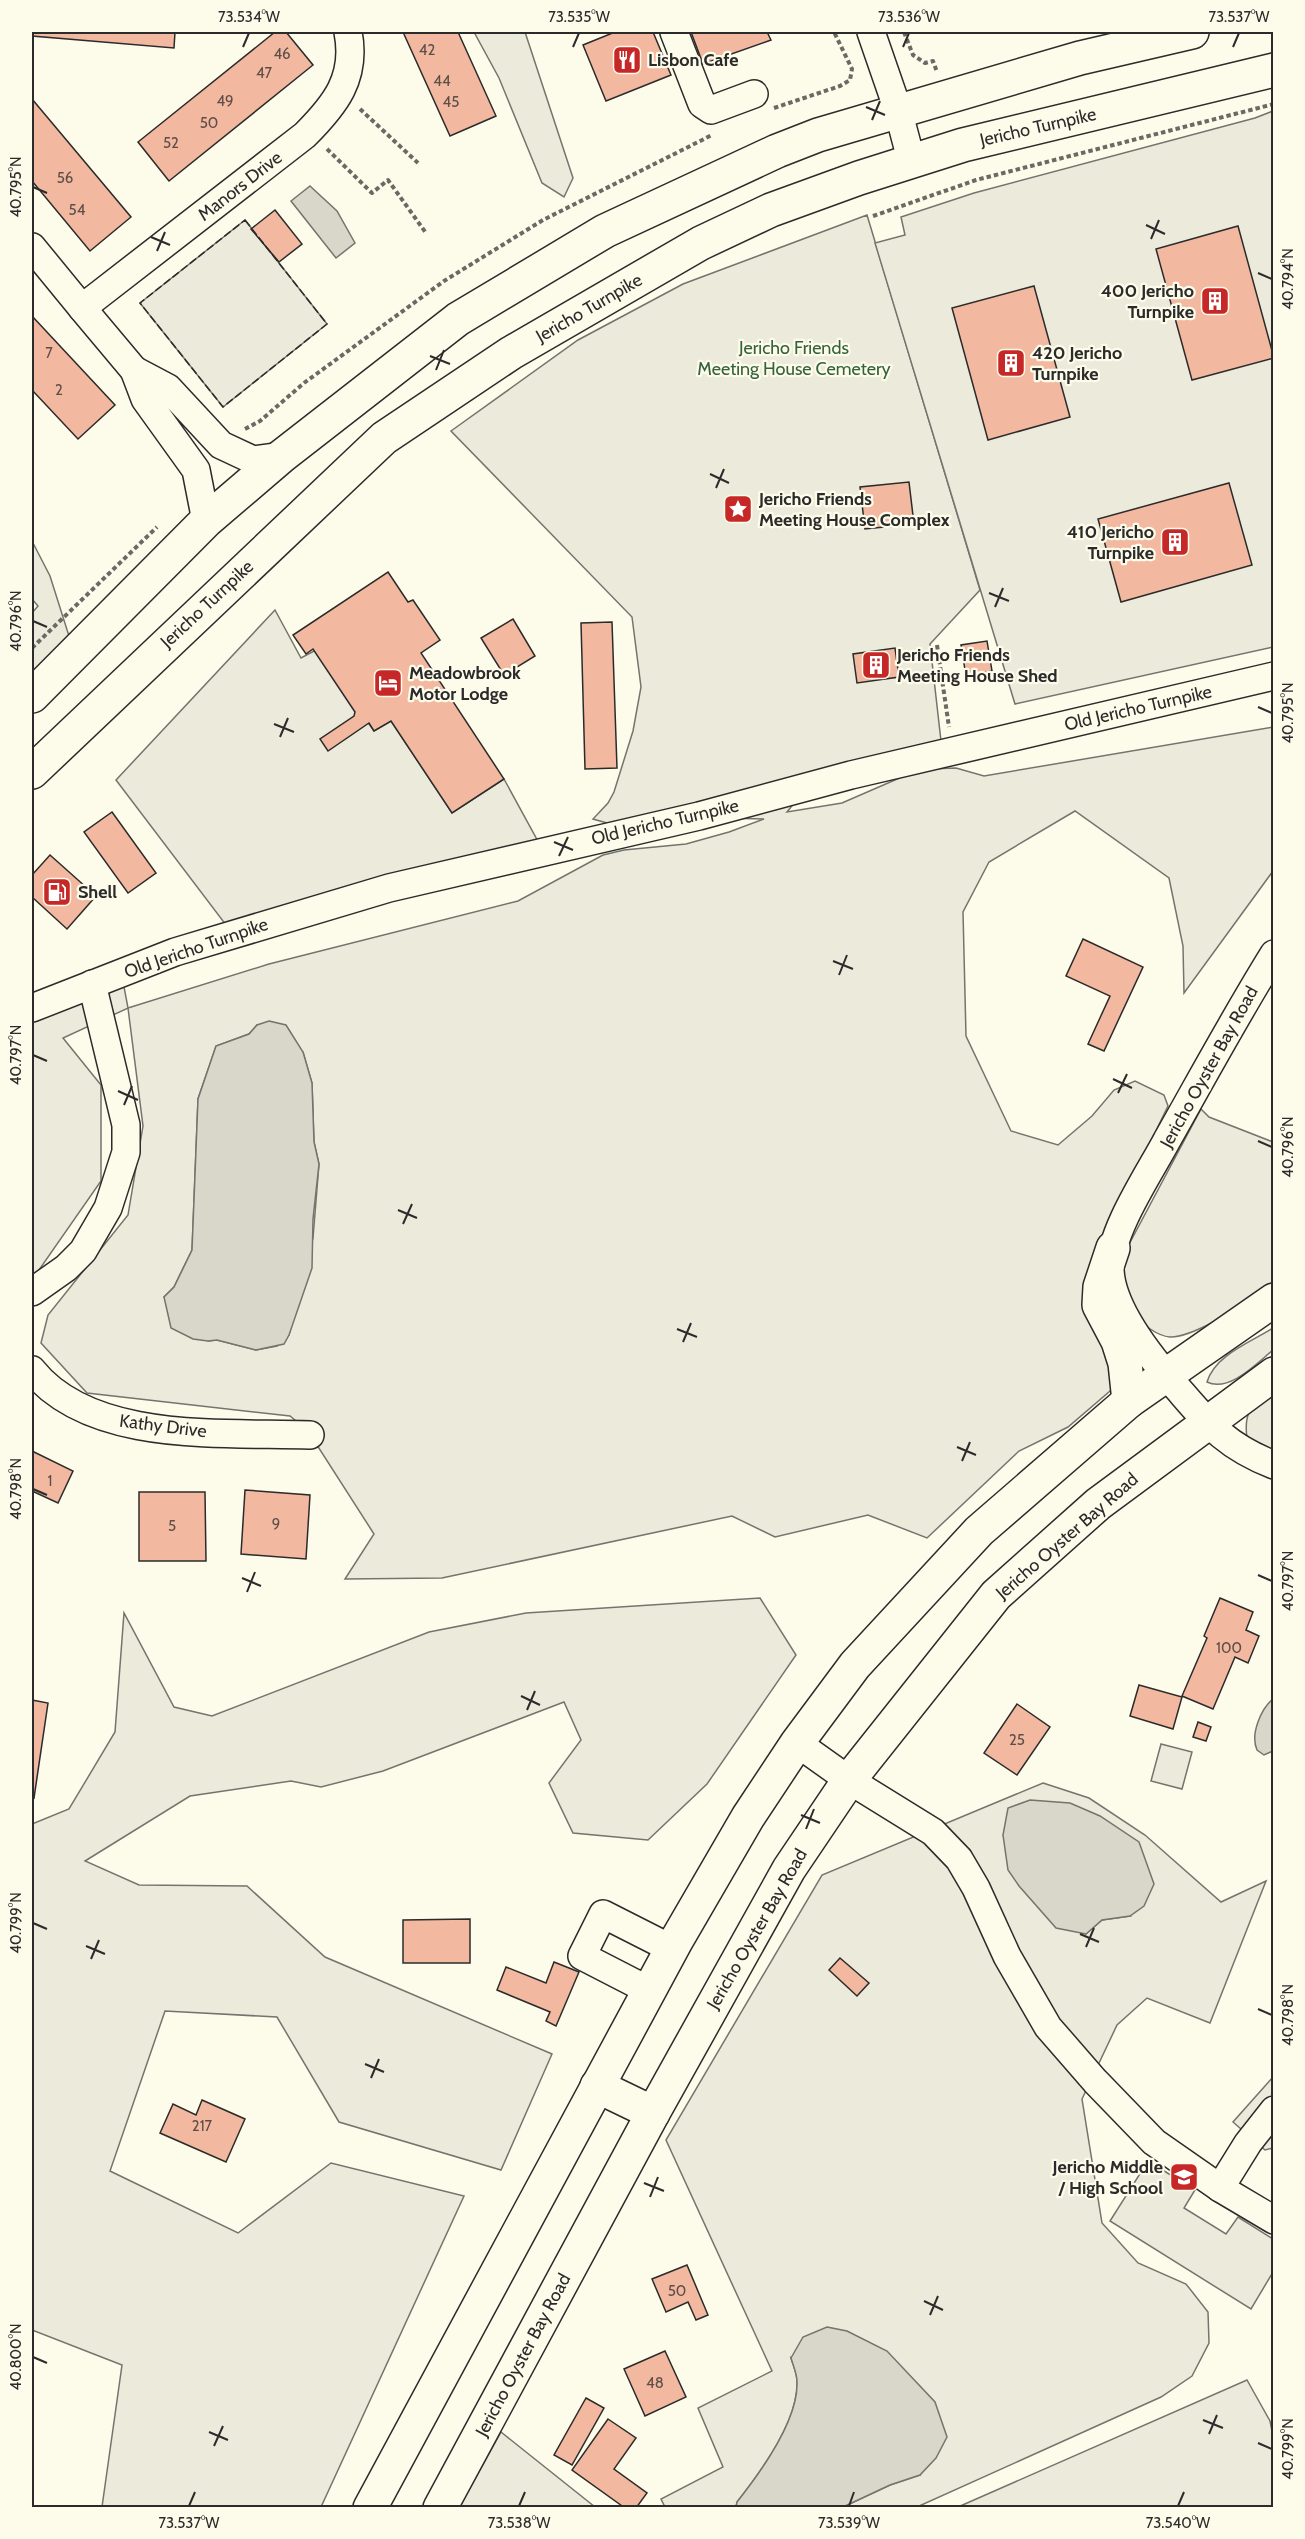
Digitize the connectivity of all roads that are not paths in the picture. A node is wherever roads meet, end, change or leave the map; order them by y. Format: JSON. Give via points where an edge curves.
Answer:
{"nodes":[{"id":1,"x":348,"y":32,"type":"edge"},
{"id":2,"x":674,"y":32,"type":"edge"},
{"id":3,"x":871,"y":32,"type":"edge"},
{"id":4,"x":1124,"y":32,"type":"edge"},
{"id":5,"x":1192,"y":32,"type":"edge"},
{"id":6,"x":1080,"y":58,"type":"junction"},
{"id":7,"x":1274,"y":70,"type":"edge"},
{"id":8,"x":761,"y":102,"type":"road end"},
{"id":9,"x":898,"y":110,"type":"junction"},
{"id":10,"x":912,"y":163,"type":"junction"},
{"id":11,"x":32,"y":247,"type":"edge"},
{"id":12,"x":82,"y":308,"type":"junction"},
{"id":13,"x":134,"y":370,"type":"junction"},
{"id":14,"x":282,"y":456,"type":"junction"},
{"id":15,"x":206,"y":521,"type":"junction"},
{"id":16,"x":1274,"y":676,"type":"edge"},
{"id":17,"x":32,"y":696,"type":"edge"},
{"id":18,"x":32,"y":772,"type":"edge"},
{"id":19,"x":1274,"y":954,"type":"edge"},
{"id":20,"x":92,"y":984,"type":"junction"},
{"id":21,"x":32,"y":1008,"type":"edge"},
{"id":22,"x":1113,"y":1248,"type":"junction"},
{"id":23,"x":32,"y":1292,"type":"edge"},
{"id":24,"x":1274,"y":1300,"type":"edge"},
{"id":25,"x":32,"y":1370,"type":"edge"},
{"id":26,"x":1166,"y":1374,"type":"junction"},
{"id":27,"x":1274,"y":1374,"type":"edge"},
{"id":28,"x":1129,"y":1401,"type":"junction"},
{"id":29,"x":1207,"y":1422,"type":"junction"},
{"id":30,"x":310,"y":1435,"type":"dead end"},
{"id":31,"x":1274,"y":1465,"type":"edge"},
{"id":32,"x":797,"y":1743,"type":"junction"},
{"id":33,"x":849,"y":1780,"type":"junction"},
{"id":34,"x":672,"y":1949,"type":"junction"},
{"id":35,"x":650,"y":1991,"type":"junction"},
{"id":36,"x":597,"y":2086,"type":"junction"},
{"id":37,"x":1274,"y":2110,"type":"edge"},
{"id":38,"x":653,"y":2113,"type":"junction"},
{"id":39,"x":1220,"y":2188,"type":"junction"},
{"id":40,"x":1274,"y":2220,"type":"edge"},
{"id":41,"x":370,"y":2508,"type":"edge"},
{"id":42,"x":440,"y":2508,"type":"edge"}],
"edges":[{"from":1,"to":12,"type":"street","name":"Manors Drive","via":[[348,71],[326,114],[305,135]]},
{"from":2,"to":8,"type":"street","via":[[702,104],[711,110]]},
{"from":3,"to":9,"type":"street"},
{"from":4,"to":6,"type":"main road"},
{"from":5,"to":6,"type":"main road"},
{"from":6,"to":9,"type":"main road"},
{"from":7,"to":10,"type":"main road","name":"Jericho Turnpike","via":[[963,145]]},
{"from":9,"to":10,"type":"street"},
{"from":9,"to":14,"type":"main road","via":[[777,151],[605,231],[458,319]]},
{"from":10,"to":18,"type":"main road","name":"Jericho Turnpike","via":[[771,210],[701,243],[511,353],[384,438]]},
{"from":11,"to":12,"type":"street"},
{"from":12,"to":13,"type":"street"},
{"from":13,"to":14,"type":"street","via":[[168,388],[221,445],[253,460]]},
{"from":13,"to":15,"type":"street","via":[[145,399],[196,470]]},
{"from":14,"to":15,"type":"main road"},
{"from":15,"to":17,"type":"main road"},
{"from":16,"to":20,"type":"street","name":"Old Jericho Turnpike","via":[[389,888],[175,952]]},
{"from":19,"to":22,"type":"street","name":"Jericho Oyster Bay Road","via":[[1134,1201]]},
{"from":20,"to":21,"type":"street","name":"Old Jericho Turnpike"},
{"from":20,"to":23,"type":"street","via":[[126,1125],[126,1152],[108,1208],[83,1251]]},
{"from":22,"to":26,"type":"street","name":"Jericho Oyster Bay Road","via":[[1110,1270],[1116,1302]]},
{"from":22,"to":28,"type":"main road","via":[[1099,1305],[1122,1352]]},
{"from":24,"to":26,"type":"main road"},
{"from":25,"to":30,"type":"street","name":"Kathy Drive","via":[[80,1408],[131,1425]]},
{"from":26,"to":28,"type":"main road"},
{"from":26,"to":29,"type":"street","name":"Jericho Oyster Bay Road"},
{"from":27,"to":29,"type":"main road","name":"Jericho Oyster Bay Road"},
{"from":28,"to":32,"type":"main road","via":[[979,1531],[855,1665]]},
{"from":29,"to":31,"type":"street","name":"Jericho Oyster Bay Road","via":[[1227,1442]]},
{"from":29,"to":33,"type":"main road","name":"Jericho Oyster Bay Road","via":[[1098,1504],[996,1595]]},
{"from":32,"to":33,"type":"street"},
{"from":32,"to":34,"type":"main road","via":[[748,1817]]},
{"from":33,"to":38,"type":"main road","name":"Jericho Oyster Bay Road","via":[[789,1869]]},
{"from":33,"to":39,"type":"street","via":[[933,1832],[959,1859],[1048,2027],[1154,2142]]},
{"from":34,"to":35,"type":"main road"},
{"from":34,"to":35,"type":"street","via":[[603,1914],[582,1956]]},
{"from":35,"to":36,"type":"main road"},
{"from":36,"to":38,"type":"main road"},
{"from":36,"to":41,"type":"main road"},
{"from":37,"to":39,"type":"street"},
{"from":38,"to":42,"type":"main road","name":"Jericho Oyster Bay Road"},
{"from":39,"to":40,"type":"street"}]}
